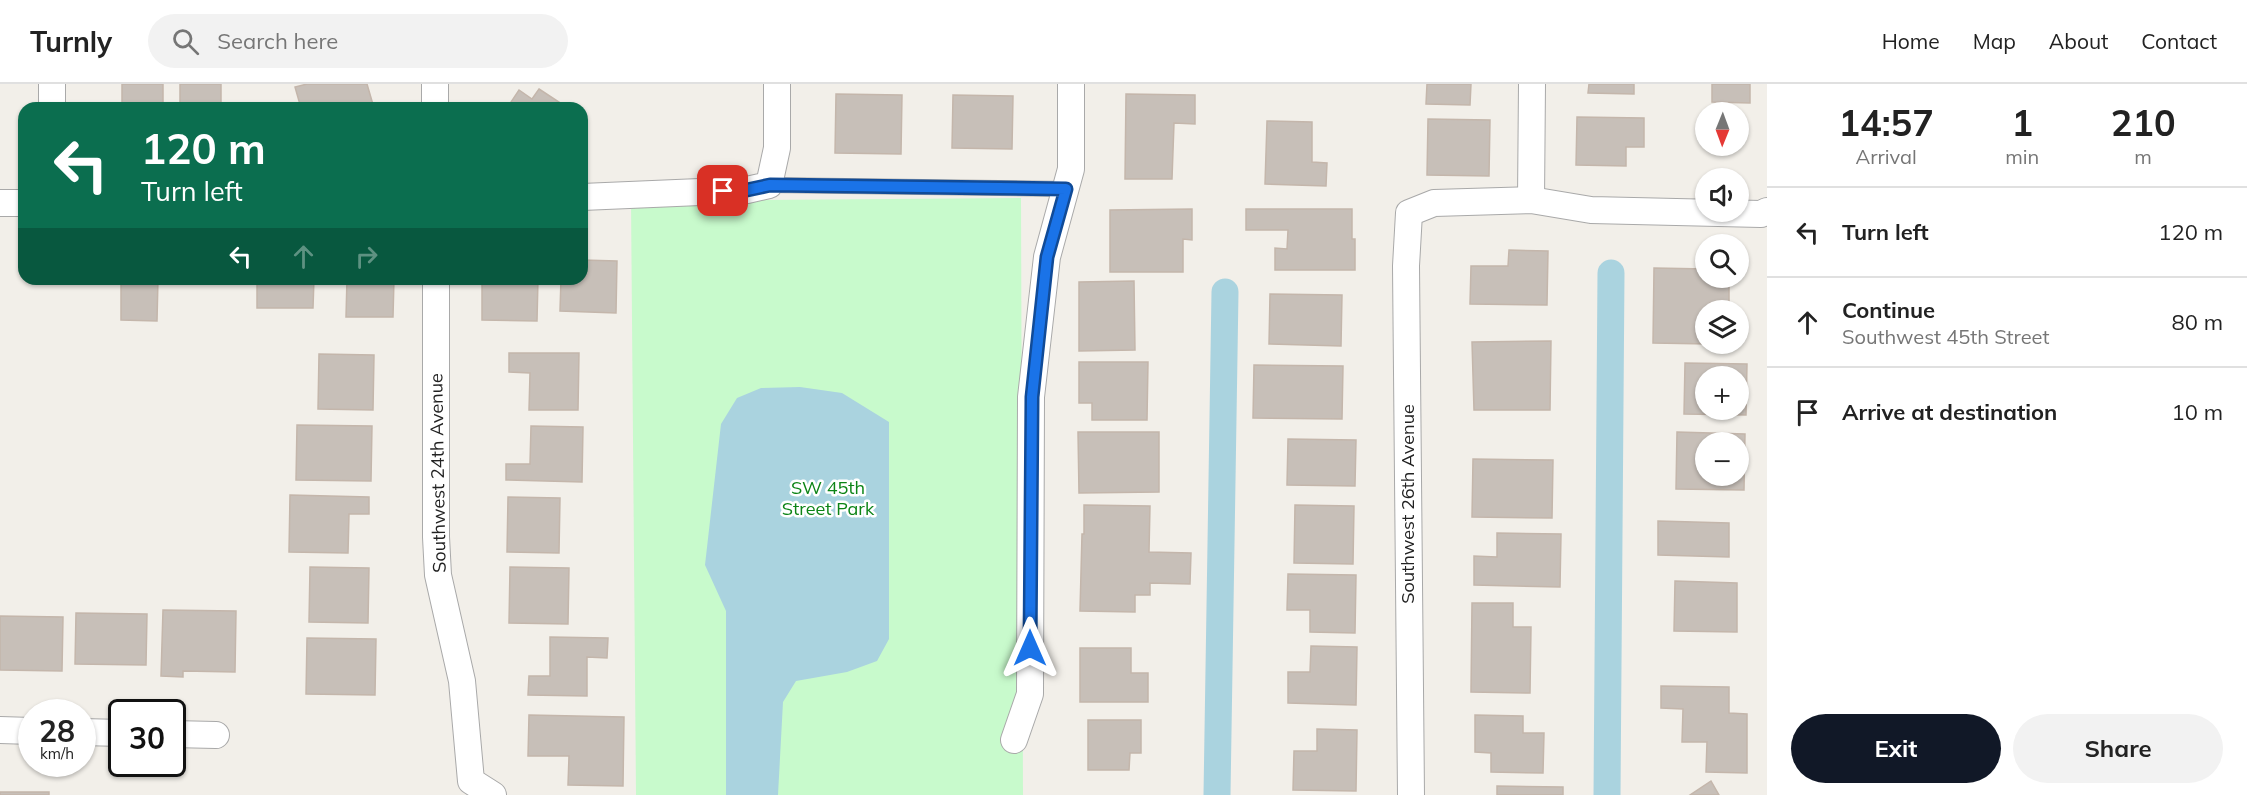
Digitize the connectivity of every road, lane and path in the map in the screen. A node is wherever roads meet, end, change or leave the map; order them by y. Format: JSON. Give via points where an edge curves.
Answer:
{"nodes":[{"id":1,"x":52,"y":84,"type":"edge"},
{"id":2,"x":435,"y":84,"type":"edge"},
{"id":3,"x":777,"y":84,"type":"edge"},
{"id":4,"x":1071,"y":84,"type":"edge"},
{"id":5,"x":1532,"y":84,"type":"edge"},
{"id":6,"x":52,"y":102,"type":"edge"},
{"id":7,"x":435,"y":102,"type":"edge"},
{"id":8,"x":770,"y":185,"type":"junction"},
{"id":9,"x":1066,"y":189,"type":"junction"},
{"id":10,"x":588,"y":197,"type":"edge"},
{"id":11,"x":1531,"y":200,"type":"junction"},
{"id":12,"x":0,"y":203,"type":"edge"},
{"id":13,"x":18,"y":203,"type":"edge"},
{"id":14,"x":1767,"y":211,"type":"edge"},
{"id":15,"x":436,"y":285,"type":"edge"},
{"id":16,"x":0,"y":730,"type":"edge"},
{"id":17,"x":18,"y":731,"type":"edge"},
{"id":18,"x":186,"y":734,"type":"edge"},
{"id":19,"x":216,"y":735,"type":"dead end"},
{"id":20,"x":1014,"y":740,"type":"dead end"},
{"id":21,"x":493,"y":795,"type":"edge"},
{"id":22,"x":1411,"y":795,"type":"edge"}],
"edges":[{"from":1,"to":6,"type":"street"},
{"from":2,"to":7,"type":"street"},
{"from":3,"to":8,"type":"street","via":[[777,148]]},
{"from":4,"to":9,"type":"street","via":[[1071,170]]},
{"from":5,"to":11,"type":"street"},
{"from":8,"to":9,"type":"lane"},
{"from":8,"to":10,"type":"street","via":[[747,190]]},
{"from":9,"to":20,"type":"street","via":[[1047,257],[1032,397],[1030,694]]},
{"from":11,"to":14,"type":"street","via":[[1591,210],[1761,214]]},
{"from":11,"to":22,"type":"street","name":"Southwest 26th Avenue","via":[[1434,203],[1409,213],[1406,266]]},
{"from":12,"to":13,"type":"street"},
{"from":15,"to":21,"type":"street","name":"Southwest 24th Avenue","via":[[438,575],[462,681],[471,781]]},
{"from":16,"to":17,"type":"street"},
{"from":18,"to":19,"type":"street"}]}
